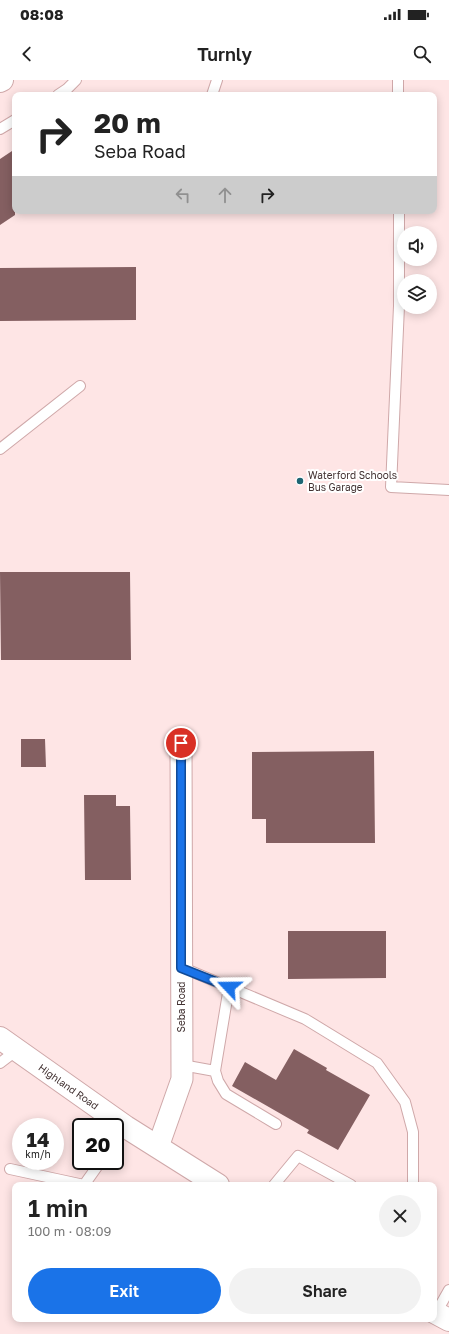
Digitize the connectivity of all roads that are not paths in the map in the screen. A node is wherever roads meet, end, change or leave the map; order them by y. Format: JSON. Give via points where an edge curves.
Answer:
{"nodes":[{"id":1,"x":76,"y":80,"type":"edge"},
{"id":2,"x":216,"y":80,"type":"edge"},
{"id":3,"x":398,"y":80,"type":"edge"},
{"id":4,"x":63,"y":92,"type":"edge"},
{"id":5,"x":213,"y":92,"type":"edge"},
{"id":6,"x":398,"y":92,"type":"edge"},
{"id":7,"x":12,"y":122,"type":"edge"},
{"id":8,"x":0,"y":129,"type":"edge"},
{"id":9,"x":399,"y":214,"type":"edge"},
{"id":10,"x":80,"y":386,"type":"dead end"},
{"id":11,"x":0,"y":449,"type":"edge"},
{"id":12,"x":449,"y":490,"type":"edge"},
{"id":13,"x":181,"y":743,"type":"dead end"},
{"id":14,"x":181,"y":968,"type":"junction"},
{"id":15,"x":229,"y":987,"type":"junction"},
{"id":16,"x":6,"y":1050,"type":"edge"},
{"id":17,"x":182,"y":1065,"type":"junction"},
{"id":18,"x":215,"y":1071,"type":"junction"},
{"id":19,"x":98,"y":1118,"type":"edge"},
{"id":20,"x":276,"y":1124,"type":"dead end"},
{"id":21,"x":124,"y":1135,"type":"edge"},
{"id":22,"x":158,"y":1147,"type":"junction"},
{"id":23,"x":10,"y":1169,"type":"dead end"},
{"id":24,"x":95,"y":1170,"type":"edge"},
{"id":25,"x":70,"y":1182,"type":"edge"},
{"id":26,"x":86,"y":1182,"type":"edge"},
{"id":27,"x":213,"y":1182,"type":"edge"},
{"id":28,"x":276,"y":1182,"type":"edge"},
{"id":29,"x":346,"y":1182,"type":"edge"},
{"id":30,"x":413,"y":1182,"type":"edge"},
{"id":31,"x":449,"y":1290,"type":"edge"},
{"id":32,"x":440,"y":1315,"type":"edge"}],
"edges":[{"from":1,"to":4,"type":"lane"},
{"from":2,"to":5,"type":"lane"},
{"from":3,"to":6,"type":"lane"},
{"from":7,"to":8,"type":"lane"},
{"from":9,"to":12,"type":"lane","via":[[399,306],[391,486]]},
{"from":10,"to":11,"type":"lane"},
{"from":13,"to":14,"type":"street","name":"Seba Road"},
{"from":14,"to":15,"type":"lane"},
{"from":14,"to":17,"type":"street","name":"Seba Road"},
{"from":15,"to":18,"type":"lane"},
{"from":15,"to":30,"type":"lane","via":[[305,1019],[377,1063],[405,1102],[412,1132]]},
{"from":16,"to":19,"type":"highway","name":"Highland Road"},
{"from":17,"to":18,"type":"lane"},
{"from":17,"to":22,"type":"street","name":"Seba Road","via":[[182,1079]]},
{"from":18,"to":20,"type":"lane","via":[[226,1094]]},
{"from":21,"to":22,"type":"highway","name":"Highland Road"},
{"from":22,"to":27,"type":"highway","name":"Highland Road"},
{"from":23,"to":25,"type":"lane"},
{"from":24,"to":26,"type":"lane"},
{"from":28,"to":29,"type":"lane","via":[[298,1156]]},
{"from":31,"to":32,"type":"lane"}]}
